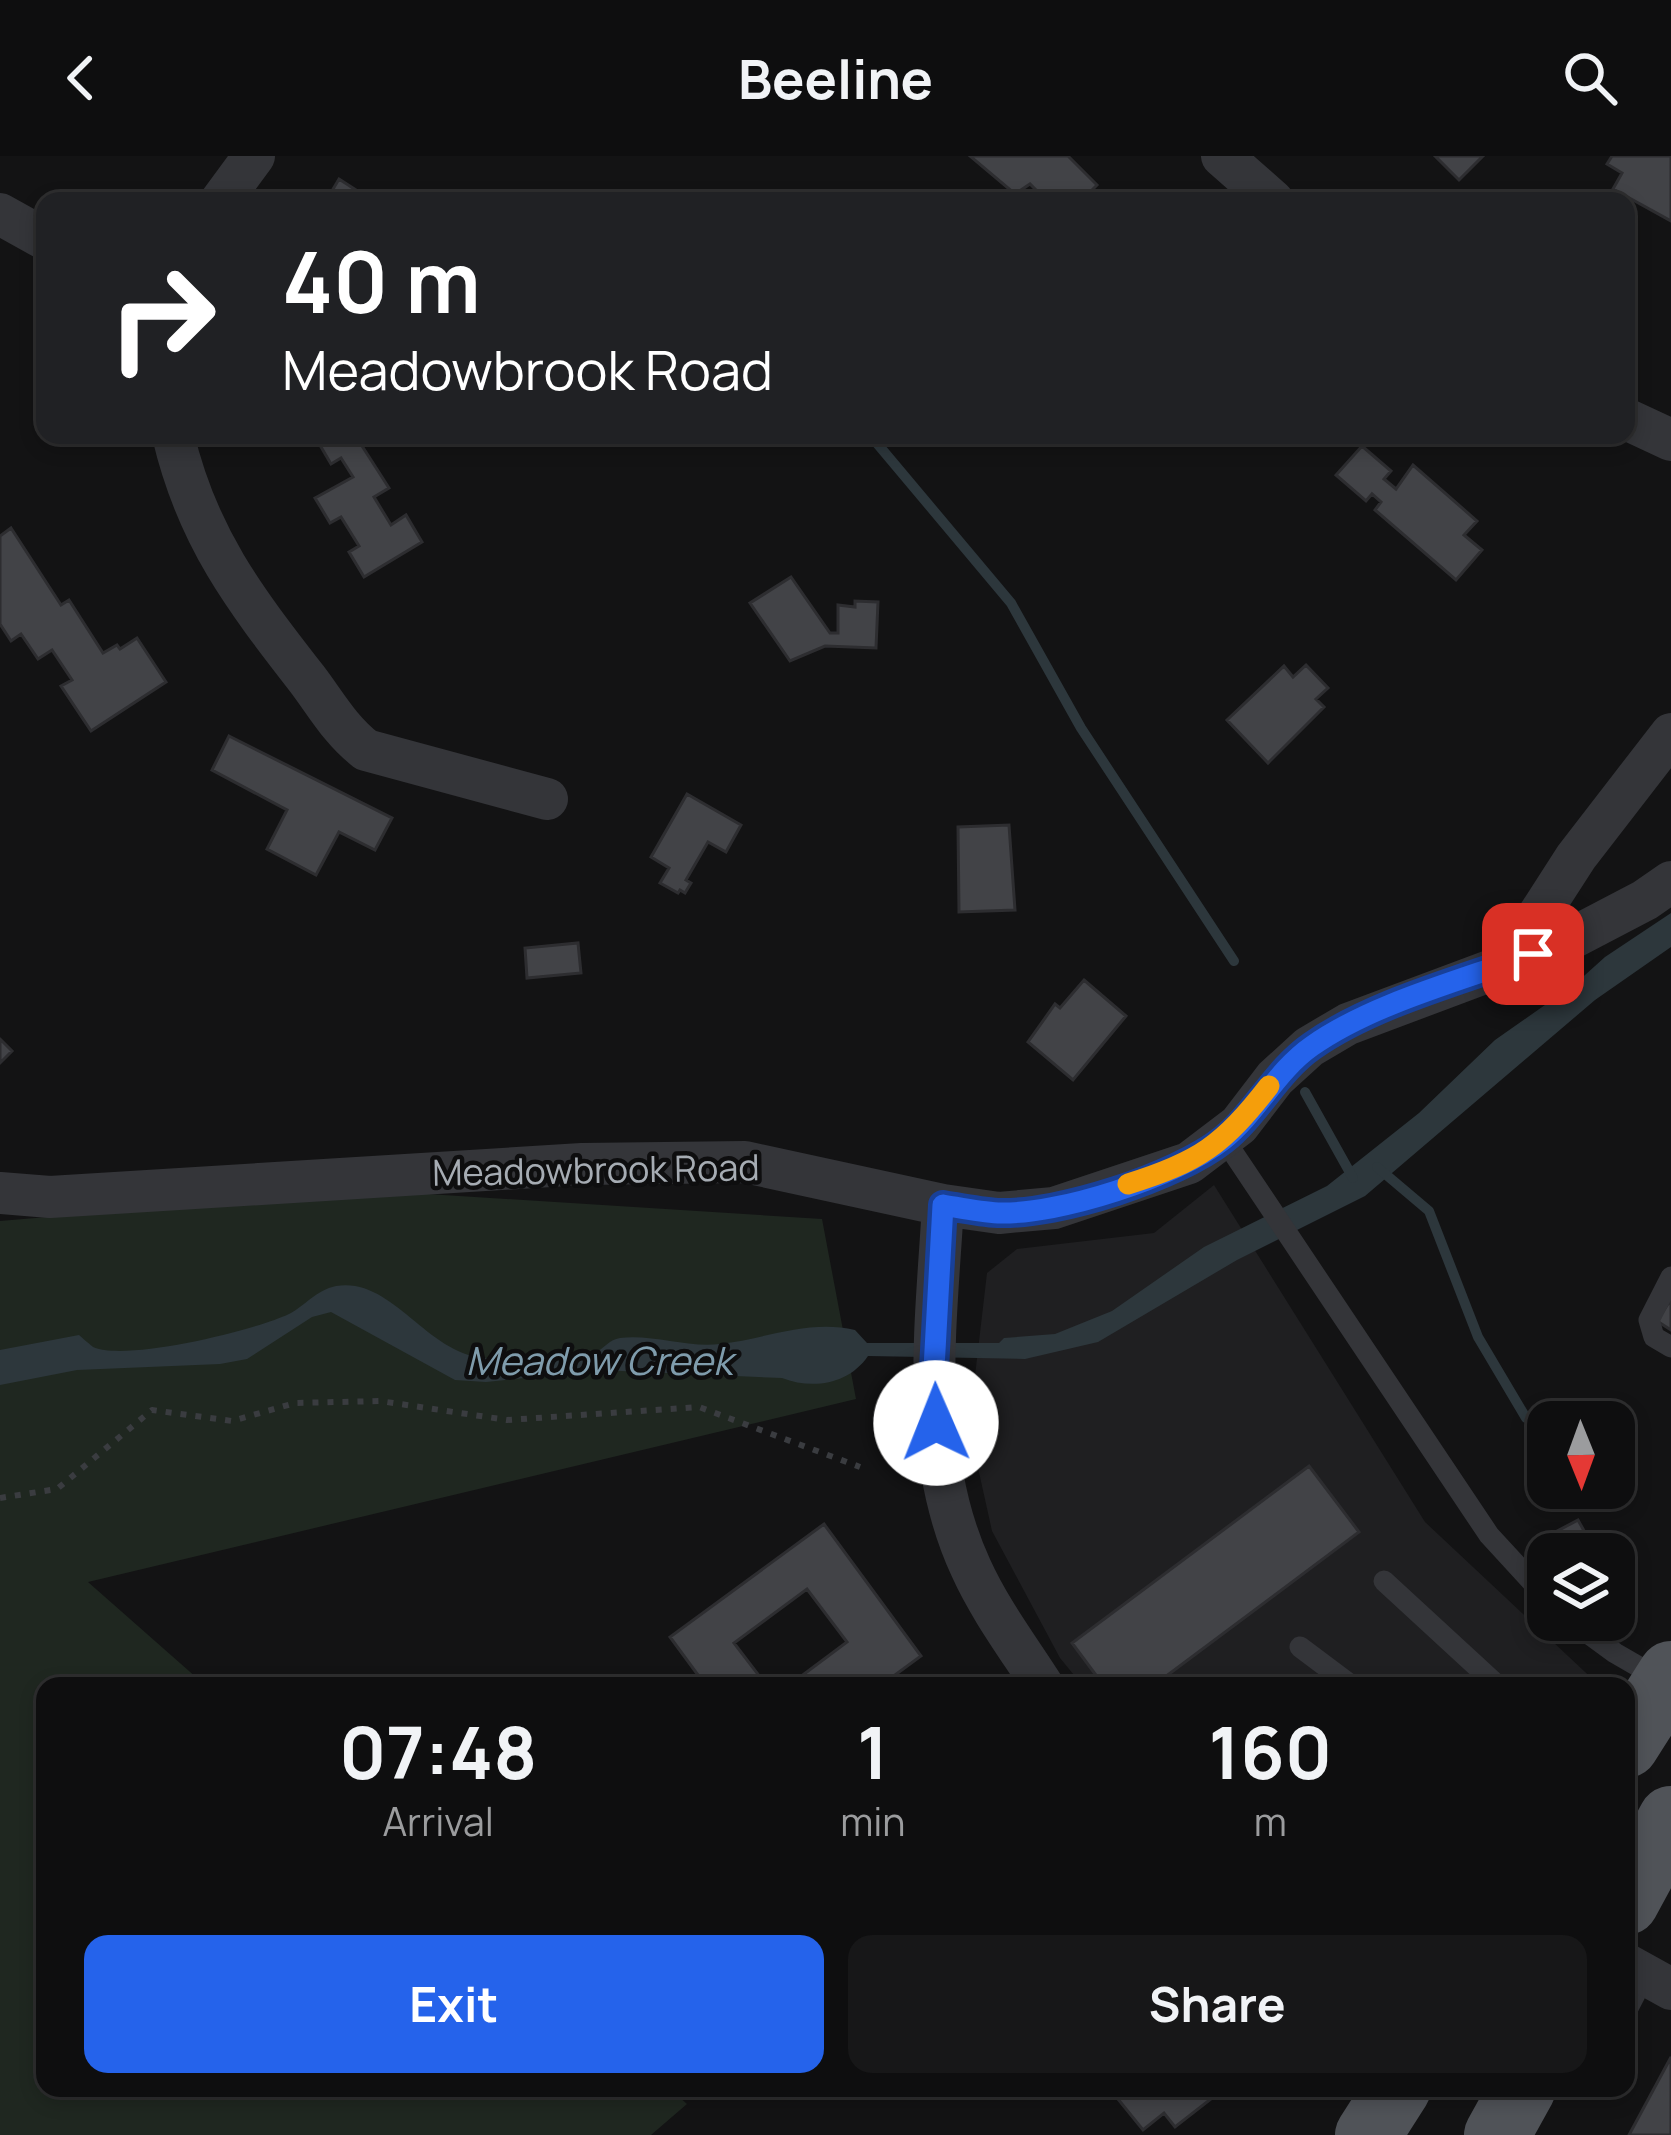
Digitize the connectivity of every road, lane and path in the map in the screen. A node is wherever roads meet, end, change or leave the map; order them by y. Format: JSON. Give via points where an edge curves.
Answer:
{"nodes":[{"id":1,"x":254,"y":156,"type":"edge"},
{"id":2,"x":1222,"y":156,"type":"edge"},
{"id":3,"x":228,"y":192,"type":"edge"},
{"id":4,"x":1263,"y":192,"type":"edge"},
{"id":5,"x":0,"y":214,"type":"edge"},
{"id":6,"x":36,"y":234,"type":"edge"},
{"id":7,"x":1635,"y":423,"type":"edge"},
{"id":8,"x":1671,"y":440,"type":"edge"},
{"id":9,"x":176,"y":444,"type":"edge"},
{"id":10,"x":1671,"y":734,"type":"edge"},
{"id":11,"x":547,"y":799,"type":"dead end"},
{"id":12,"x":1671,"y":882,"type":"edge"},
{"id":13,"x":1507,"y":964,"type":"junction"},
{"id":14,"x":1224,"y":1139,"type":"junction"},
{"id":15,"x":0,"y":1193,"type":"edge"},
{"id":16,"x":943,"y":1205,"type":"junction"},
{"id":17,"x":1671,"y":1277,"type":"edge"},
{"id":18,"x":1671,"y":1347,"type":"edge"},
{"id":19,"x":860,"y":1467,"type":"dead end"},
{"id":20,"x":0,"y":1498,"type":"edge"},
{"id":21,"x":1527,"y":1577,"type":"edge"},
{"id":22,"x":1384,"y":1581,"type":"dead end"},
{"id":23,"x":1598,"y":1641,"type":"edge"},
{"id":24,"x":1300,"y":1647,"type":"dead end"},
{"id":25,"x":1036,"y":1677,"type":"edge"},
{"id":26,"x":1340,"y":1677,"type":"edge"},
{"id":27,"x":1488,"y":1677,"type":"edge"},
{"id":28,"x":1668,"y":1678,"type":"edge"},
{"id":29,"x":1635,"y":1730,"type":"edge"},
{"id":30,"x":1671,"y":1819,"type":"edge"},
{"id":31,"x":1635,"y":1885,"type":"edge"},
{"id":32,"x":1392,"y":2097,"type":"edge"},
{"id":33,"x":1518,"y":2097,"type":"edge"},
{"id":34,"x":1368,"y":2135,"type":"edge"},
{"id":35,"x":1497,"y":2135,"type":"edge"}],
"edges":[{"from":1,"to":3,"type":"street"},
{"from":2,"to":4,"type":"street"},
{"from":5,"to":6,"type":"street"},
{"from":7,"to":8,"type":"street"},
{"from":9,"to":11,"type":"street","via":[[204,530],[236,588],[344,733],[365,750]]},
{"from":10,"to":13,"type":"street"},
{"from":12,"to":13,"type":"street","name":"Meadowbrook Road","via":[[1588,931]]},
{"from":13,"to":14,"type":"street","name":"Meadowbrook Road","via":[[1328,1036],[1275,1078]]},
{"from":14,"to":16,"type":"street","name":"Meadowbrook Road","via":[[1175,1170],[1054,1208],[999,1213]]},
{"from":14,"to":21,"type":"lane","via":[[1489,1535]]},
{"from":15,"to":16,"type":"street","name":"Meadowbrook Road","via":[[50,1197],[582,1164],[745,1162]]},
{"from":16,"to":25,"type":"street","via":[[933,1387],[938,1459],[970,1566]]},
{"from":17,"to":18,"type":"lane","via":[[1649,1320],[1654,1337]]},
{"from":19,"to":20,"type":"path","via":[[699,1407],[507,1420],[380,1401],[295,1402],[232,1421],[152,1410],[57,1489]]},
{"from":22,"to":27,"type":"lane"},
{"from":23,"to":28,"type":"lane"},
{"from":24,"to":26,"type":"lane"},
{"from":28,"to":29,"type":"main road"},
{"from":30,"to":31,"type":"main road"},
{"from":32,"to":34,"type":"main road"},
{"from":33,"to":35,"type":"main road"}]}
